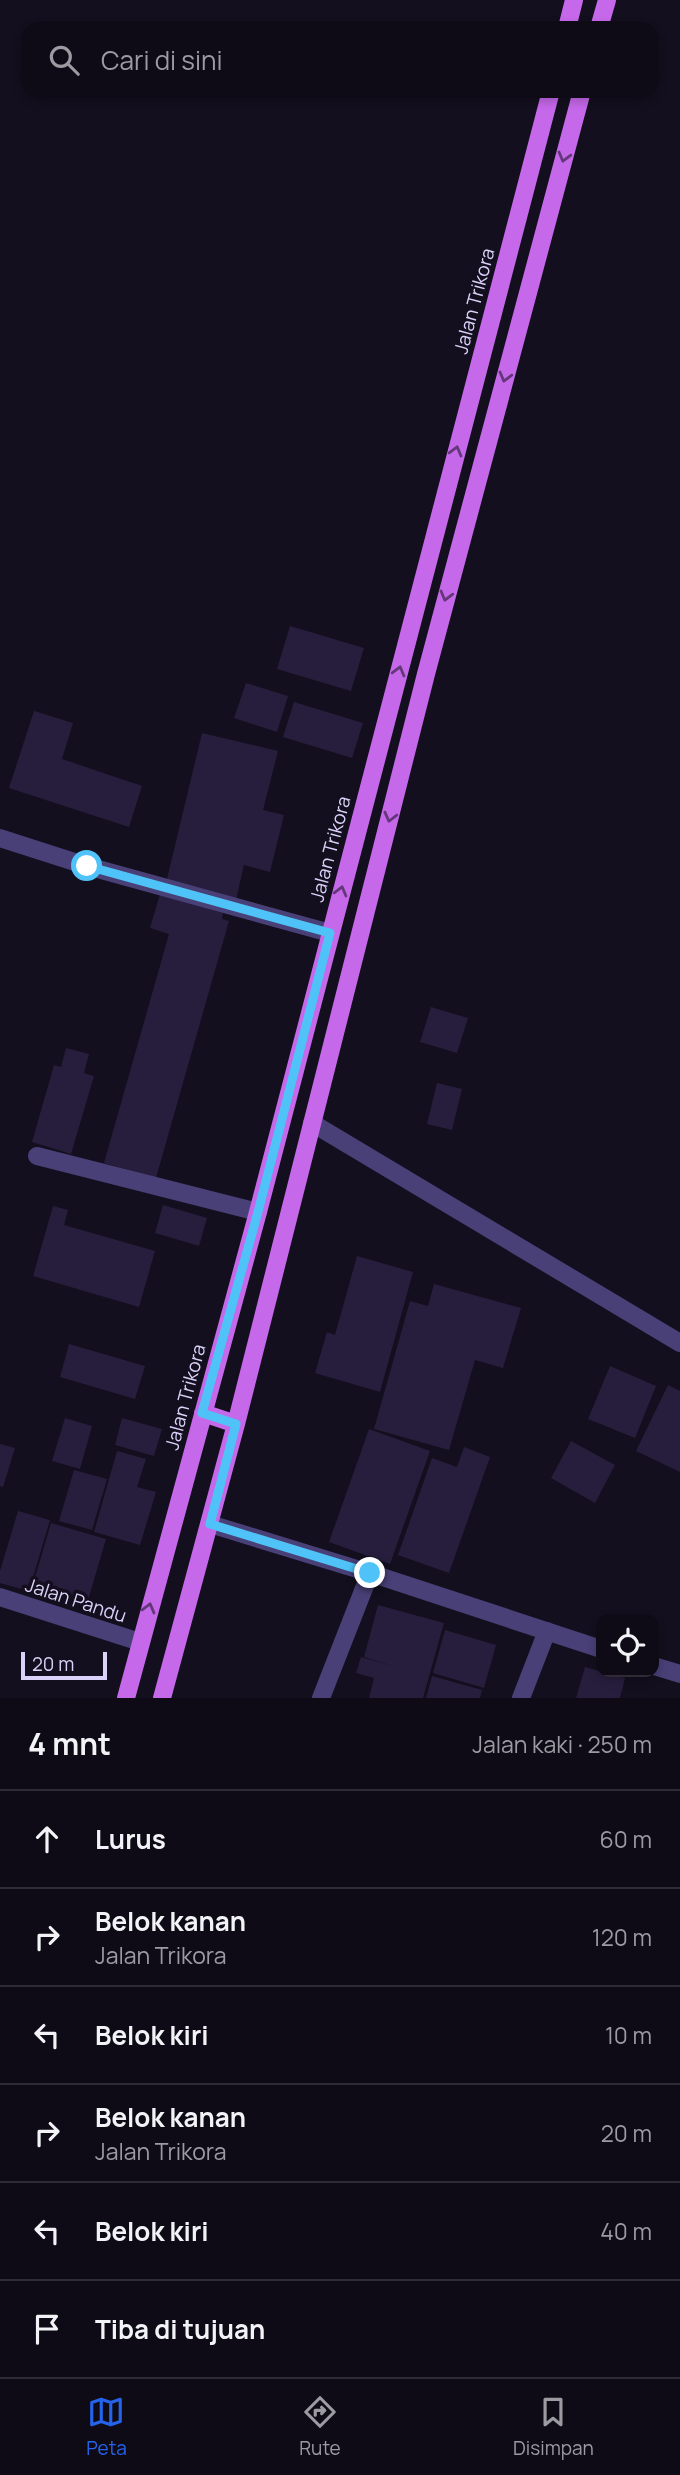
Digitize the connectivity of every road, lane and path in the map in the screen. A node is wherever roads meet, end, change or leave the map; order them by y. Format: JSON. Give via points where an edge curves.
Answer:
{"nodes":[{"id":1,"x":575,"y":0,"type":"edge"},
{"id":2,"x":607,"y":0,"type":"edge"},
{"id":3,"x":569,"y":21,"type":"edge"},
{"id":4,"x":601,"y":21,"type":"edge"},
{"id":5,"x":549,"y":98,"type":"edge"},
{"id":6,"x":580,"y":98,"type":"edge"},
{"id":7,"x":0,"y":838,"type":"edge"},
{"id":8,"x":330,"y":933,"type":"junction"},
{"id":9,"x":312,"y":1123,"type":"junction"},
{"id":10,"x":37,"y":1156,"type":"dead end"},
{"id":11,"x":258,"y":1212,"type":"junction"},
{"id":12,"x":680,"y":1343,"type":"edge"},
{"id":13,"x":202,"y":1413,"type":"junction"},
{"id":14,"x":236,"y":1424,"type":"junction"},
{"id":15,"x":210,"y":1524,"type":"junction"},
{"id":16,"x":370,"y":1573,"type":"junction"},
{"id":17,"x":0,"y":1597,"type":"edge"},
{"id":18,"x":547,"y":1631,"type":"junction"},
{"id":19,"x":140,"y":1642,"type":"junction"},
{"id":20,"x":596,"y":1647,"type":"edge"},
{"id":21,"x":659,"y":1667,"type":"edge"},
{"id":22,"x":680,"y":1674,"type":"edge"},
{"id":23,"x":126,"y":1698,"type":"edge"},
{"id":24,"x":162,"y":1698,"type":"edge"},
{"id":25,"x":321,"y":1698,"type":"edge"},
{"id":26,"x":521,"y":1698,"type":"edge"}],
"edges":[{"from":1,"to":3,"type":"main road"},
{"from":2,"to":4,"type":"main road"},
{"from":8,"to":5,"type":"main road","name":"Jalan Trikora","one_way":true},
{"from":6,"to":9,"type":"main road","one_way":true},
{"from":7,"to":8,"type":"street"},
{"from":8,"to":11,"type":"main road","name":"Jalan Trikora"},
{"from":9,"to":12,"type":"street"},
{"from":9,"to":14,"type":"main road"},
{"from":10,"to":11,"type":"street"},
{"from":11,"to":13,"type":"main road","name":"Jalan Trikora"},
{"from":13,"to":14,"type":"main road"},
{"from":19,"to":13,"type":"main road","name":"Jalan Trikora","one_way":true},
{"from":14,"to":15,"type":"main road"},
{"from":15,"to":16,"type":"street"},
{"from":15,"to":24,"type":"main road"},
{"from":16,"to":18,"type":"street"},
{"from":16,"to":25,"type":"street"},
{"from":17,"to":19,"type":"street","name":"Jalan Pandu"},
{"from":18,"to":20,"type":"street"},
{"from":18,"to":26,"type":"street"},
{"from":19,"to":23,"type":"main road","name":"Jalan Trikora"},
{"from":21,"to":22,"type":"street"}]}
